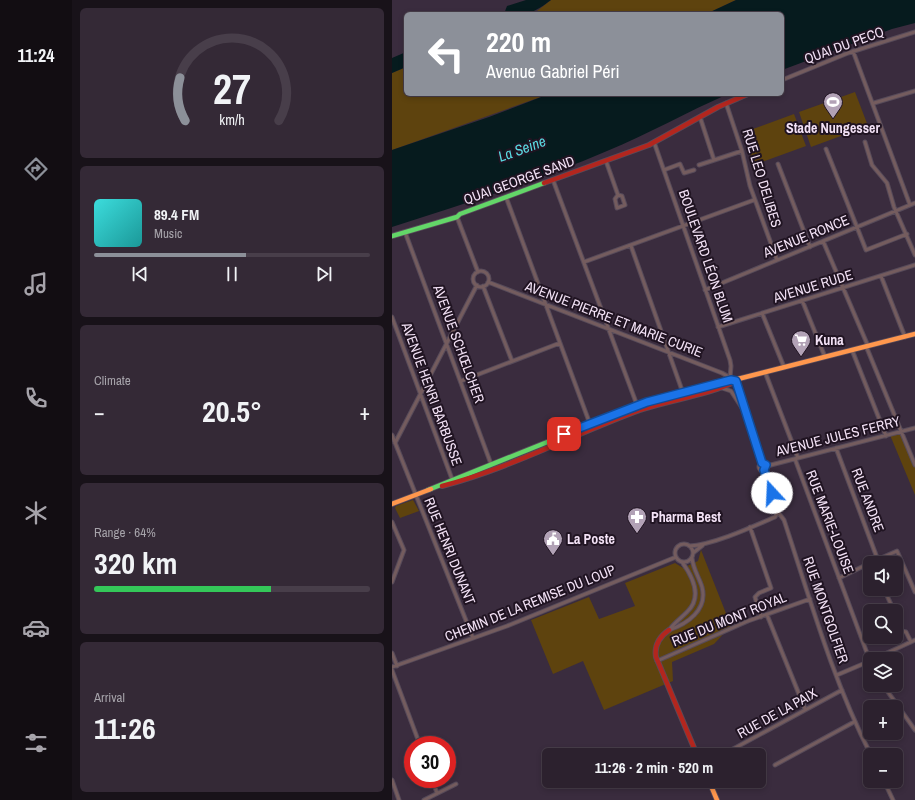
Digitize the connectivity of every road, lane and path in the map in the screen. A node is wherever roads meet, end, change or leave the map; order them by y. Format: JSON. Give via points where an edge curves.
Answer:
{"nodes":[{"id":1,"x":915,"y":32,"type":"edge"},
{"id":2,"x":853,"y":51,"type":"junction"},
{"id":3,"x":784,"y":79,"type":"edge"},
{"id":4,"x":915,"y":91,"type":"edge"},
{"id":5,"x":743,"y":96,"type":"edge"},
{"id":6,"x":726,"y":103,"type":"junction"},
{"id":7,"x":874,"y":103,"type":"junction"},
{"id":8,"x":700,"y":117,"type":"junction"},
{"id":9,"x":654,"y":142,"type":"junction"},
{"id":10,"x":865,"y":142,"type":"dead end"},
{"id":11,"x":826,"y":149,"type":"dead end"},
{"id":12,"x":742,"y":151,"type":"junction"},
{"id":13,"x":714,"y":160,"type":"junction"},
{"id":14,"x":606,"y":161,"type":"junction"},
{"id":15,"x":778,"y":164,"type":"dead end"},
{"id":16,"x":699,"y":165,"type":"dead end"},
{"id":17,"x":664,"y":170,"type":"junction"},
{"id":18,"x":694,"y":170,"type":"dead end"},
{"id":19,"x":553,"y":180,"type":"junction"},
{"id":20,"x":618,"y":195,"type":"dead end"},
{"id":21,"x":506,"y":197,"type":"junction"},
{"id":22,"x":754,"y":200,"type":"junction"},
{"id":23,"x":915,"y":203,"type":"edge"},
{"id":24,"x":910,"y":205,"type":"junction"},
{"id":25,"x":897,"y":211,"type":"junction"},
{"id":26,"x":458,"y":217,"type":"junction"},
{"id":27,"x":683,"y":226,"type":"junction"},
{"id":28,"x":857,"y":227,"type":"junction"},
{"id":29,"x":405,"y":232,"type":"junction"},
{"id":30,"x":906,"y":234,"type":"junction"},
{"id":31,"x":392,"y":236,"type":"edge"},
{"id":32,"x":824,"y":241,"type":"junction"},
{"id":33,"x":631,"y":246,"type":"junction"},
{"id":34,"x":810,"y":247,"type":"junction"},
{"id":35,"x":915,"y":254,"type":"edge"},
{"id":36,"x":777,"y":260,"type":"junction"},
{"id":37,"x":584,"y":262,"type":"junction"},
{"id":38,"x":915,"y":266,"type":"edge"},
{"id":39,"x":478,"y":272,"type":"junction"},
{"id":40,"x":881,"y":276,"type":"junction"},
{"id":41,"x":488,"y":282,"type":"junction"},
{"id":42,"x":477,"y":285,"type":"junction"},
{"id":43,"x":483,"y":286,"type":"junction"},
{"id":44,"x":843,"y":288,"type":"junction"},
{"id":45,"x":706,"y":290,"type":"junction"},
{"id":46,"x":802,"y":300,"type":"junction"},
{"id":47,"x":547,"y":305,"type":"junction"},
{"id":48,"x":762,"y":313,"type":"junction"},
{"id":49,"x":392,"y":317,"type":"edge"},
{"id":50,"x":718,"y":327,"type":"junction"},
{"id":51,"x":609,"y":329,"type":"junction"},
{"id":52,"x":915,"y":334,"type":"edge"},
{"id":53,"x":905,"y":337,"type":"junction"},
{"id":54,"x":560,"y":343,"type":"junction"},
{"id":55,"x":448,"y":344,"type":"junction"},
{"id":56,"x":867,"y":346,"type":"junction"},
{"id":57,"x":852,"y":350,"type":"junction"},
{"id":58,"x":670,"y":352,"type":"junction"},
{"id":59,"x":825,"y":357,"type":"junction"},
{"id":60,"x":512,"y":361,"type":"junction"},
{"id":61,"x":732,"y":366,"type":"junction"},
{"id":62,"x":784,"y":367,"type":"junction"},
{"id":63,"x":765,"y":372,"type":"junction"},
{"id":64,"x":722,"y":373,"type":"junction"},
{"id":65,"x":733,"y":380,"type":"junction"},
{"id":66,"x":461,"y":381,"type":"junction"},
{"id":67,"x":722,"y":388,"type":"junction"},
{"id":68,"x":683,"y":393,"type":"junction"},
{"id":69,"x":421,"y":394,"type":"junction"},
{"id":70,"x":637,"y":405,"type":"junction"},
{"id":71,"x":746,"y":414,"type":"junction"},
{"id":72,"x":590,"y":424,"type":"junction"},
{"id":73,"x":915,"y":428,"type":"edge"},
{"id":74,"x":901,"y":432,"type":"junction"},
{"id":75,"x":392,"y":435,"type":"edge"},
{"id":76,"x":886,"y":436,"type":"junction"},
{"id":77,"x":395,"y":443,"type":"junction"},
{"id":78,"x":836,"y":448,"type":"junction"},
{"id":79,"x":796,"y":458,"type":"junction"},
{"id":80,"x":762,"y":463,"type":"junction"},
{"id":81,"x":491,"y":464,"type":"junction"},
{"id":82,"x":915,"y":465,"type":"edge"},
{"id":83,"x":767,"y":466,"type":"junction"},
{"id":84,"x":764,"y":470,"type":"junction"},
{"id":85,"x":452,"y":479,"type":"junction"},
{"id":86,"x":428,"y":490,"type":"junction"},
{"id":87,"x":415,"y":494,"type":"junction"},
{"id":88,"x":392,"y":504,"type":"edge"},
{"id":89,"x":778,"y":512,"type":"junction"},
{"id":90,"x":392,"y":522,"type":"edge"},
{"id":91,"x":750,"y":527,"type":"junction"},
{"id":92,"x":705,"y":544,"type":"junction"},
{"id":93,"x":690,"y":546,"type":"junction"},
{"id":94,"x":693,"y":553,"type":"junction"},
{"id":95,"x":877,"y":556,"type":"edge"},
{"id":96,"x":888,"y":556,"type":"edge"},
{"id":97,"x":899,"y":556,"type":"edge"},
{"id":98,"x":676,"y":557,"type":"junction"},
{"id":99,"x":692,"y":558,"type":"junction"},
{"id":100,"x":682,"y":562,"type":"junction"},
{"id":101,"x":903,"y":565,"type":"edge"},
{"id":102,"x":863,"y":566,"type":"edge"},
{"id":103,"x":839,"y":578,"type":"junction"},
{"id":104,"x":392,"y":582,"type":"edge"},
{"id":105,"x":915,"y":592,"type":"edge"},
{"id":106,"x":810,"y":599,"type":"junction"},
{"id":107,"x":767,"y":615,"type":"junction"},
{"id":108,"x":761,"y":617,"type":"junction"},
{"id":109,"x":669,"y":630,"type":"junction"},
{"id":110,"x":903,"y":631,"type":"edge"},
{"id":111,"x":473,"y":638,"type":"junction"},
{"id":112,"x":915,"y":640,"type":"edge"},
{"id":113,"x":911,"y":642,"type":"junction"},
{"id":114,"x":392,"y":652,"type":"edge"},
{"id":115,"x":867,"y":652,"type":"edge"},
{"id":116,"x":889,"y":652,"type":"edge"},
{"id":117,"x":657,"y":661,"type":"junction"},
{"id":118,"x":863,"y":664,"type":"edge"},
{"id":119,"x":397,"y":666,"type":"junction"},
{"id":120,"x":392,"y":669,"type":"edge"},
{"id":121,"x":837,"y":675,"type":"junction"},
{"id":122,"x":842,"y":690,"type":"junction"},
{"id":123,"x":888,"y":692,"type":"edge"},
{"id":124,"x":805,"y":709,"type":"junction"},
{"id":125,"x":915,"y":720,"type":"edge"},
{"id":126,"x":854,"y":722,"type":"junction"},
{"id":127,"x":911,"y":725,"type":"junction"},
{"id":128,"x":915,"y":730,"type":"edge"},
{"id":129,"x":417,"y":736,"type":"edge"},
{"id":130,"x":695,"y":748,"type":"edge"},
{"id":131,"x":735,"y":748,"type":"edge"},
{"id":132,"x":867,"y":748,"type":"edge"},
{"id":133,"x":775,"y":765,"type":"dead end"},
{"id":134,"x":392,"y":780,"type":"edge"},
{"id":135,"x":435,"y":788,"type":"edge"},
{"id":136,"x":448,"y":788,"type":"edge"},
{"id":137,"x":711,"y":788,"type":"edge"},
{"id":138,"x":887,"y":788,"type":"edge"},
{"id":139,"x":437,"y":793,"type":"junction"},
{"id":140,"x":399,"y":800,"type":"edge"},
{"id":141,"x":424,"y":800,"type":"edge"},
{"id":142,"x":717,"y":800,"type":"edge"},
{"id":143,"x":893,"y":800,"type":"edge"}],
"edges":[{"from":1,"to":2,"type":"street","name":"QUAI DU PECQ"},
{"from":2,"to":3,"type":"street","name":"QUAI DU PECQ"},
{"from":2,"to":7,"type":"street"},
{"from":4,"to":7,"type":"street"},
{"from":5,"to":6,"type":"main road"},
{"from":6,"to":8,"type":"main road"},
{"from":6,"to":12,"type":"street","name":"RUE LEO DELIBES"},
{"from":7,"to":24,"type":"street"},
{"from":8,"to":9,"type":"main road"},
{"from":8,"to":13,"type":"street"},
{"from":9,"to":14,"type":"main road","name":"QUAI GEORGE SAND"},
{"from":9,"to":17,"type":"street","name":"BOULEVARD LÉON BLUM"},
{"from":10,"to":25,"type":"street","via":[[872,165],[887,183]]},
{"from":11,"to":28,"type":"street"},
{"from":12,"to":13,"type":"street"},
{"from":12,"to":22,"type":"street","name":"RUE LEO DELIBES"},
{"from":13,"to":16,"type":"street"},
{"from":14,"to":19,"type":"main road","name":"QUAI GEORGE SAND"},
{"from":14,"to":20,"type":"street"},
{"from":15,"to":34,"type":"street"},
{"from":17,"to":18,"type":"street","via":[[680,164],[684,173]]},
{"from":17,"to":27,"type":"street","name":"BOULEVARD LÉON BLUM"},
{"from":19,"to":21,"type":"main road","name":"QUAI GEORGE SAND"},
{"from":19,"to":37,"type":"street"},
{"from":21,"to":26,"type":"main road","name":"QUAI GEORGE SAND"},
{"from":21,"to":47,"type":"street"},
{"from":22,"to":27,"type":"street"},
{"from":22,"to":36,"type":"street","name":"RUE LEO DELIBES"},
{"from":23,"to":24,"type":"street","name":"AVENUE RONCE"},
{"from":24,"to":25,"type":"street","name":"AVENUE RONCE"},
{"from":25,"to":28,"type":"street","name":"AVENUE RONCE"},
{"from":25,"to":30,"type":"street"},
{"from":26,"to":29,"type":"main road","name":"QUAI GEORGE SAND"},
{"from":26,"to":39,"type":"street"},
{"from":27,"to":33,"type":"street"},
{"from":27,"to":45,"type":"street","name":"BOULEVARD LÉON BLUM"},
{"from":28,"to":30,"type":"street","via":[[866,250]]},
{"from":28,"to":32,"type":"street","name":"AVENUE RONCE"},
{"from":29,"to":31,"type":"main road","name":"QUAI GEORGE SAND"},
{"from":29,"to":55,"type":"street","name":"AVENUE SCHŒLCHER"},
{"from":30,"to":35,"type":"street"},
{"from":32,"to":34,"type":"street","name":"AVENUE RONCE"},
{"from":32,"to":44,"type":"street"},
{"from":33,"to":37,"type":"street"},
{"from":33,"to":58,"type":"street"},
{"from":34,"to":36,"type":"street","name":"AVENUE RONCE"},
{"from":36,"to":45,"type":"street","name":"AVENUE RONCE"},
{"from":37,"to":51,"type":"street"},
{"from":38,"to":40,"type":"street","name":"AVENUE RUDE"},
{"from":39,"to":41,"type":"street","via":[[487,274]]},
{"from":39,"to":42,"type":"street","via":[[474,278]]},
{"from":40,"to":44,"type":"street","name":"AVENUE RUDE"},
{"from":40,"to":53,"type":"street"},
{"from":41,"to":43,"type":"street"},
{"from":41,"to":47,"type":"street","name":"AVENUE PIERRE ET MARIE CURIE"},
{"from":42,"to":43,"type":"street"},
{"from":42,"to":55,"type":"street"},
{"from":43,"to":60,"type":"street"},
{"from":44,"to":46,"type":"street","name":"AVENUE RUDE"},
{"from":44,"to":56,"type":"street"},
{"from":45,"to":50,"type":"street","name":"BOULEVARD LÉON BLUM"},
{"from":46,"to":48,"type":"street","name":"AVENUE RUDE"},
{"from":46,"to":59,"type":"street"},
{"from":47,"to":51,"type":"street","name":"AVENUE PIERRE ET MARIE CURIE"},
{"from":47,"to":54,"type":"street"},
{"from":48,"to":50,"type":"street","name":"AVENUE RUDE"},
{"from":48,"to":62,"type":"street"},
{"from":49,"to":69,"type":"street","name":"AVENUE HENRI BARBUSSE"},
{"from":50,"to":61,"type":"street","name":"BOULEVARD LÉON BLUM"},
{"from":51,"to":58,"type":"street","name":"AVENUE PIERRE ET MARIE CURIE"},
{"from":51,"to":70,"type":"street"},
{"from":52,"to":53,"type":"main road"},
{"from":53,"to":56,"type":"main road"},
{"from":54,"to":60,"type":"street"},
{"from":54,"to":72,"type":"street"},
{"from":55,"to":66,"type":"street","name":"AVENUE SCHŒLCHER"},
{"from":55,"to":69,"type":"street"},
{"from":56,"to":57,"type":"main road"},
{"from":56,"to":74,"type":"street"},
{"from":57,"to":59,"type":"main road"},
{"from":57,"to":76,"type":"street"},
{"from":58,"to":64,"type":"street","name":"AVENUE PIERRE ET MARIE CURIE"},
{"from":58,"to":68,"type":"street"},
{"from":59,"to":62,"type":"main road"},
{"from":60,"to":66,"type":"street"},
{"from":61,"to":64,"type":"street"},
{"from":61,"to":65,"type":"street","name":"BOULEVARD LÉON BLUM"},
{"from":62,"to":63,"type":"main road"},
{"from":63,"to":65,"type":"main road"},
{"from":63,"to":79,"type":"street","name":"RUE MARIE-LOUISE"},
{"from":64,"to":65,"type":"street","name":"AVENUE PIERRE ET MARIE CURIE"},
{"from":65,"to":67,"type":"main road"},
{"from":65,"to":68,"type":"main road"},
{"from":65,"to":71,"type":"street","name":"RUE MONTGOLFIER"},
{"from":66,"to":81,"type":"street","name":"AVENUE SCHŒLCHER"},
{"from":67,"to":71,"type":"street","name":"RUE MONTGOLFIER","via":[[731,391]]},
{"from":67,"to":86,"type":"main road","via":[[641,410],[472,478]]},
{"from":68,"to":70,"type":"main road"},
{"from":69,"to":77,"type":"street"},
{"from":69,"to":85,"type":"street","name":"AVENUE HENRI BARBUSSE"},
{"from":70,"to":72,"type":"main road"},
{"from":71,"to":80,"type":"street","name":"RUE MONTGOLFIER"},
{"from":72,"to":81,"type":"main road"},
{"from":73,"to":74,"type":"street","name":"AVENUE JULES FERRY"},
{"from":74,"to":76,"type":"street","name":"AVENUE JULES FERRY"},
{"from":74,"to":82,"type":"street"},
{"from":75,"to":77,"type":"street","name":"RUE HENRI DUNANT"},
{"from":76,"to":78,"type":"street","name":"AVENUE JULES FERRY"},
{"from":77,"to":87,"type":"street","name":"RUE HENRI DUNANT"},
{"from":78,"to":79,"type":"street","name":"AVENUE JULES FERRY"},
{"from":78,"to":95,"type":"street","name":"RUE ANDRE"},
{"from":79,"to":83,"type":"street","name":"AVENUE JULES FERRY"},
{"from":79,"to":103,"type":"street","name":"RUE MARIE-LOUISE"},
{"from":80,"to":83,"type":"street"},
{"from":80,"to":84,"type":"street","name":"RUE MONTGOLFIER","via":[[760,468]]},
{"from":81,"to":85,"type":"main road"},
{"from":83,"to":84,"type":"street"},
{"from":84,"to":89,"type":"street","name":"RUE MONTGOLFIER"},
{"from":85,"to":86,"type":"main road"},
{"from":86,"to":87,"type":"main road"},
{"from":87,"to":88,"type":"main road"},
{"from":87,"to":111,"type":"street","name":"RUE HENRI DUNANT"},
{"from":89,"to":91,"type":"street","via":[[775,517]]},
{"from":89,"to":106,"type":"street","name":"RUE MONTGOLFIER","via":[[784,520]]},
{"from":90,"to":104,"type":"street","via":[[404,550]]},
{"from":91,"to":92,"type":"street"},
{"from":91,"to":108,"type":"street","via":[[771,588],[755,597]]},
{"from":92,"to":93,"type":"street"},
{"from":92,"to":94,"type":"street"},
{"from":93,"to":94,"type":"street"},
{"from":93,"to":98,"type":"street","via":[[679,546]]},
{"from":94,"to":99,"type":"street"},
{"from":96,"to":97,"type":"street","via":[[897,551]]},
{"from":98,"to":100,"type":"street"},
{"from":98,"to":111,"type":"street","name":"CHEMIN DE LA REMISE DU LOUP"},
{"from":99,"to":100,"type":"street"},
{"from":99,"to":109,"type":"street","via":[[692,564],[703,589],[702,603],[690,620]]},
{"from":100,"to":109,"type":"street","via":[[695,586],[696,597],[690,609]]},
{"from":101,"to":105,"type":"street"},
{"from":102,"to":103,"type":"street"},
{"from":103,"to":115,"type":"street","name":"RUE MARIE-LOUISE"},
{"from":106,"to":107,"type":"street","name":"RUE DU MONT ROYAL"},
{"from":106,"to":121,"type":"street","name":"RUE MONTGOLFIER"},
{"from":107,"to":108,"type":"street","name":"RUE DU MONT ROYAL"},
{"from":107,"to":124,"type":"street"},
{"from":108,"to":117,"type":"street","name":"RUE DU MONT ROYAL"},
{"from":109,"to":117,"type":"main road","via":[[659,637],[656,645]]},
{"from":110,"to":113,"type":"street"},
{"from":111,"to":119,"type":"street","name":"CHEMIN DE LA REMISE DU LOUP"},
{"from":112,"to":113,"type":"street"},
{"from":113,"to":116,"type":"street"},
{"from":114,"to":119,"type":"street"},
{"from":117,"to":130,"type":"main road"},
{"from":118,"to":121,"type":"street"},
{"from":119,"to":120,"type":"street","name":"CHEMIN DE LA REMISE DU LOUP"},
{"from":120,"to":129,"type":"street"},
{"from":121,"to":122,"type":"street","name":"RUE MONTGOLFIER"},
{"from":122,"to":124,"type":"street","name":"RUE DE LA PAIX"},
{"from":122,"to":126,"type":"street","name":"RUE MONTGOLFIER"},
{"from":123,"to":127,"type":"street"},
{"from":124,"to":131,"type":"street","name":"RUE DE LA PAIX"},
{"from":125,"to":127,"type":"street"},
{"from":126,"to":132,"type":"street","name":"RUE MONTGOLFIER"},
{"from":126,"to":133,"type":"street"},
{"from":127,"to":128,"type":"street"},
{"from":134,"to":140,"type":"street"},
{"from":135,"to":139,"type":"street"},
{"from":136,"to":139,"type":"street"},
{"from":137,"to":142,"type":"main road"},
{"from":138,"to":143,"type":"street"},
{"from":139,"to":141,"type":"street"}]}
